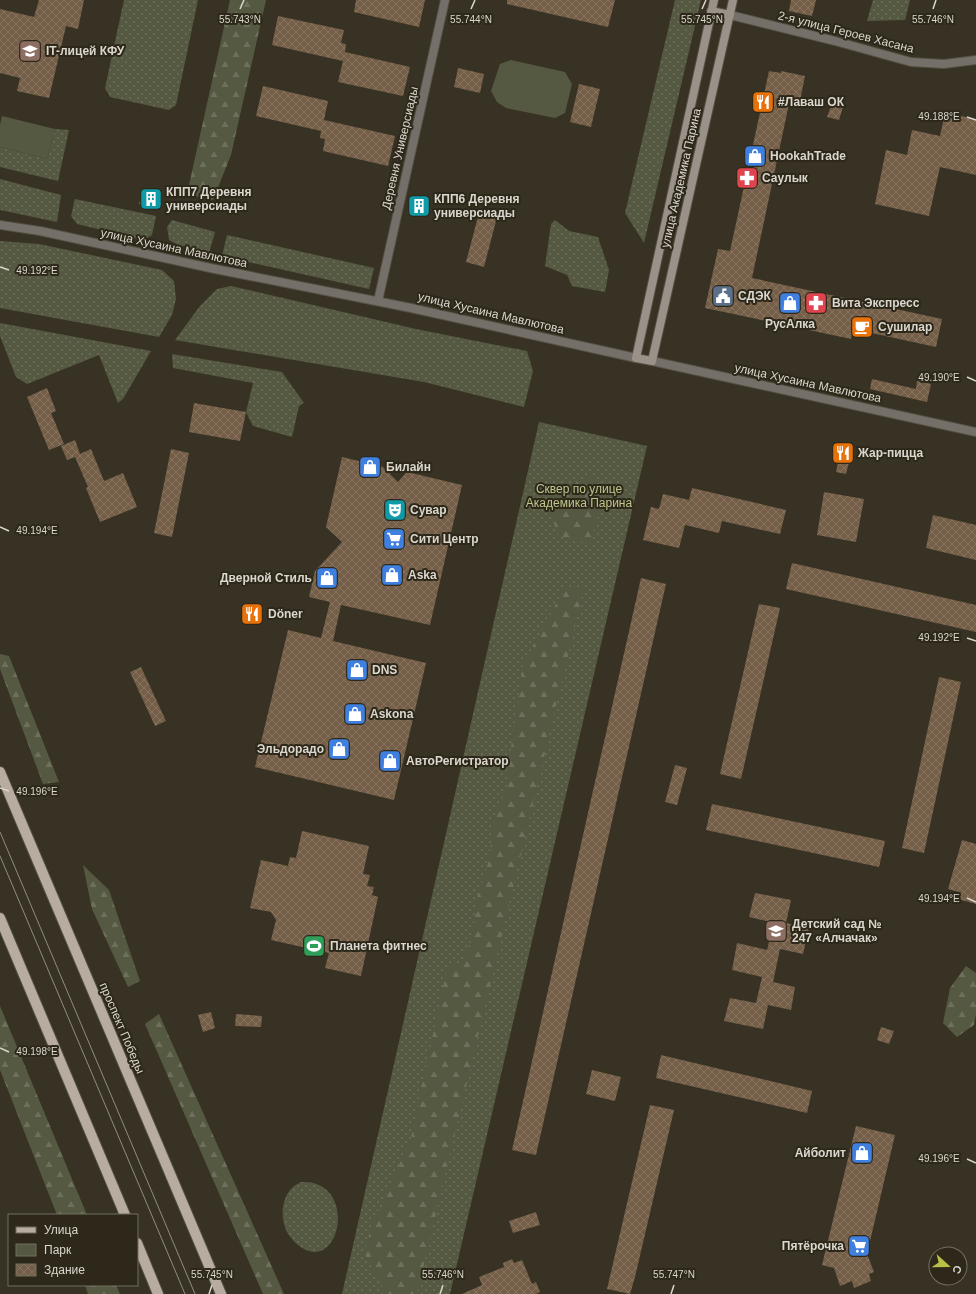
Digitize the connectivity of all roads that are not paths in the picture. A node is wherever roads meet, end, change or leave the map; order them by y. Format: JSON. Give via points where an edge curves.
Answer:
{"nodes":[{"id":1,"x":445,"y":0,"type":"edge"},
{"id":2,"x":714,"y":0,"type":"edge"},
{"id":3,"x":733,"y":0,"type":"edge"},
{"id":4,"x":711,"y":11,"type":"junction"},
{"id":5,"x":730,"y":15,"type":"junction"},
{"id":6,"x":976,"y":60,"type":"edge"},
{"id":7,"x":0,"y":225,"type":"edge"},
{"id":8,"x":378,"y":301,"type":"junction"},
{"id":9,"x":636,"y":358,"type":"junction"},
{"id":10,"x":652,"y":361,"type":"junction"},
{"id":11,"x":976,"y":432,"type":"edge"},
{"id":12,"x":0,"y":772,"type":"edge"},
{"id":13,"x":0,"y":918,"type":"edge"},
{"id":14,"x":125,"y":1214,"type":"edge"},
{"id":15,"x":138,"y":1245,"type":"edge"},
{"id":16,"x":158,"y":1294,"type":"edge"},
{"id":17,"x":221,"y":1294,"type":"edge"}],
"edges":[{"from":1,"to":8,"type":"street","name":"Деревня Универсиады"},
{"from":2,"to":4,"type":"main road","name":"улица Академика Парина"},
{"from":3,"to":5,"type":"main road","name":"улица Академика Парина"},
{"from":4,"to":5,"type":"main road","name":"2-я улица Героев Хасана"},
{"from":4,"to":9,"type":"main road","name":"улица Академика Парина"},
{"from":5,"to":6,"type":"street","name":"2-я улица Героев Хасана","via":[[835,40],[911,62],[944,64]]},
{"from":5,"to":10,"type":"main road","name":"улица Академика Парина"},
{"from":7,"to":8,"type":"street","name":"улица Хусаина Мавлютова","via":[[40,231]]},
{"from":8,"to":9,"type":"street","name":"улица Хусаина Мавлютова"},
{"from":9,"to":10,"type":"main road","name":"улица Хусаина Мавлютова"},
{"from":10,"to":11,"type":"street","name":"улица Хусаина Мавлютова"},
{"from":12,"to":17,"type":"main road","name":"проспект Победы"},
{"from":13,"to":14,"type":"main road"},
{"from":15,"to":16,"type":"main road"}]}
